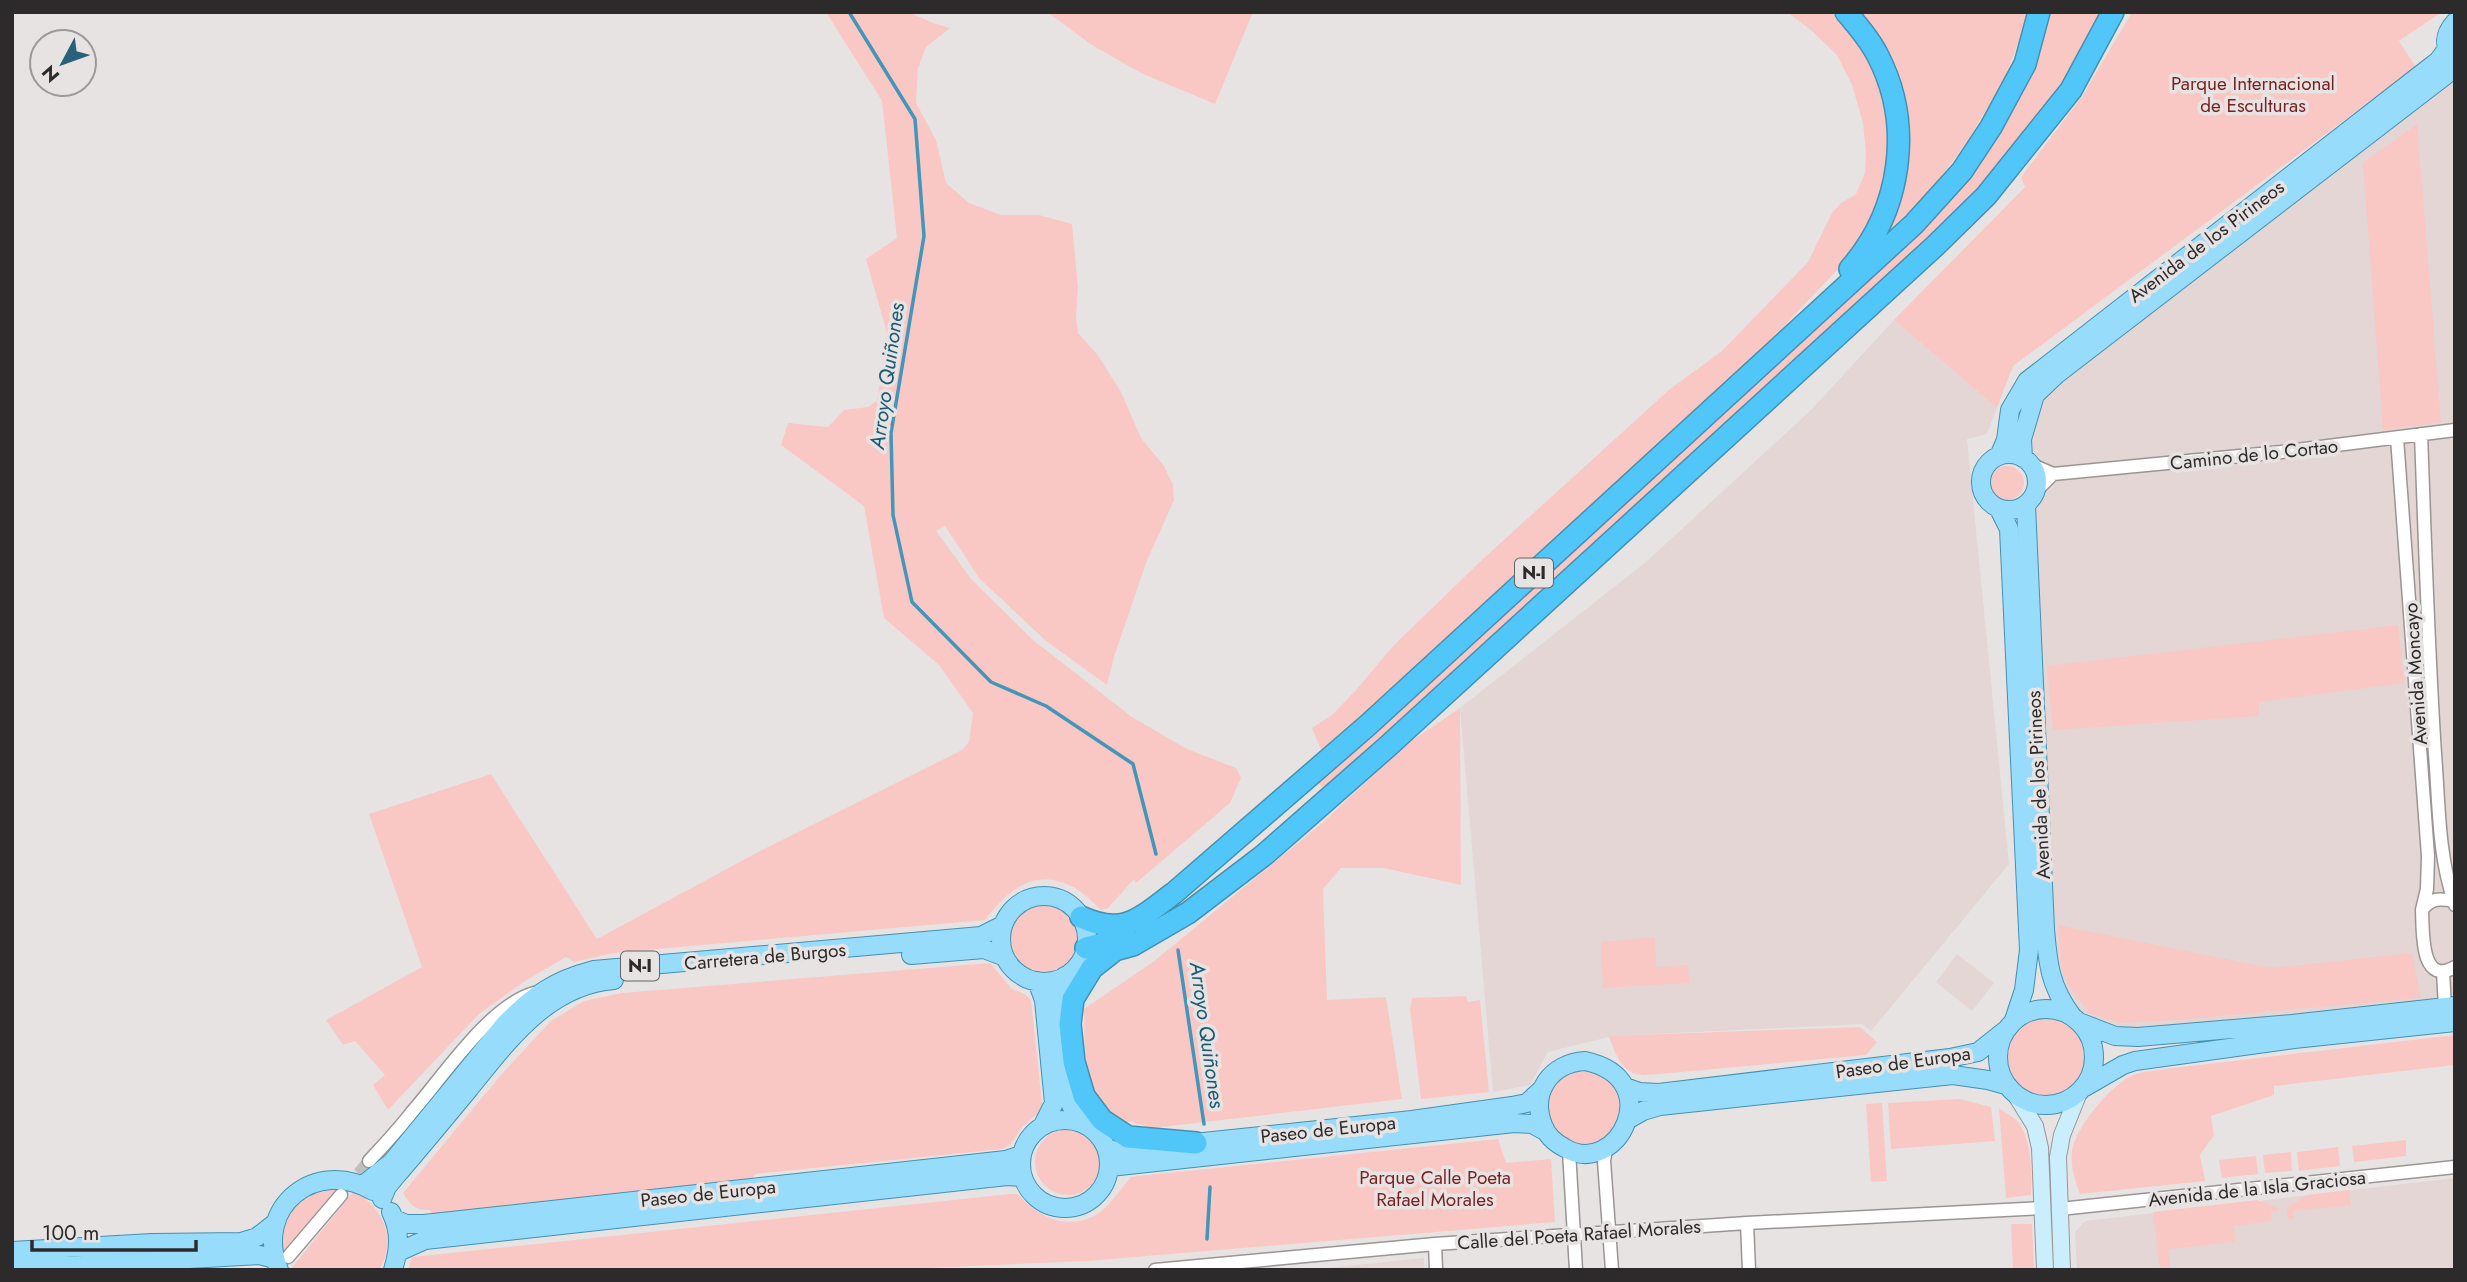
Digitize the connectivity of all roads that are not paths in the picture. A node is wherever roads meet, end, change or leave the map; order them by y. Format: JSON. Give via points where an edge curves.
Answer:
{"nodes":[{"id":1,"x":1846,"y":12,"type":"edge"},
{"id":2,"x":2039,"y":12,"type":"edge"},
{"id":3,"x":2113,"y":12,"type":"edge"},
{"id":4,"x":2455,"y":22,"type":"edge"},
{"id":5,"x":2451,"y":55,"type":"edge"},
{"id":6,"x":2455,"y":68,"type":"edge"},
{"id":7,"x":1820,"y":310,"type":"junction"},
{"id":8,"x":2455,"y":430,"type":"edge"},
{"id":9,"x":2421,"y":434,"type":"junction"},
{"id":10,"x":2397,"y":438,"type":"junction"},
{"id":11,"x":1999,"y":456,"type":"junction"},
{"id":12,"x":2027,"y":461,"type":"junction"},
{"id":13,"x":2053,"y":474,"type":"junction"},
{"id":14,"x":2030,"y":499,"type":"junction"},
{"id":15,"x":1999,"y":509,"type":"junction"},
{"id":16,"x":2413,"y":652,"type":"junction"},
{"id":17,"x":2429,"y":652,"type":"junction"},
{"id":18,"x":2454,"y":904,"type":"edge"},
{"id":19,"x":2422,"y":910,"type":"junction"},
{"id":20,"x":1081,"y":917,"type":"junction"},
{"id":21,"x":1003,"y":925,"type":"junction"},
{"id":22,"x":1155,"y":931,"type":"junction"},
{"id":23,"x":1086,"y":947,"type":"junction"},
{"id":24,"x":1005,"y":957,"type":"junction"},
{"id":25,"x":2449,"y":969,"type":"edge"},
{"id":26,"x":1065,"y":976,"type":"junction"},
{"id":27,"x":1037,"y":981,"type":"junction"},
{"id":28,"x":544,"y":990,"type":"junction"},
{"id":29,"x":2451,"y":1012,"type":"edge"},
{"id":30,"x":2076,"y":1019,"type":"junction"},
{"id":31,"x":2010,"y":1024,"type":"junction"},
{"id":32,"x":1625,"y":1087,"type":"junction"},
{"id":33,"x":1542,"y":1089,"type":"junction"},
{"id":34,"x":2012,"y":1091,"type":"junction"},
{"id":35,"x":2082,"y":1091,"type":"junction"},
{"id":36,"x":1629,"y":1119,"type":"junction"},
{"id":37,"x":1079,"y":1121,"type":"junction"},
{"id":38,"x":1043,"y":1125,"type":"junction"},
{"id":39,"x":1545,"y":1130,"type":"junction"},
{"id":40,"x":1196,"y":1143,"type":"junction"},
{"id":41,"x":1606,"y":1148,"type":"junction"},
{"id":42,"x":1569,"y":1151,"type":"junction"},
{"id":43,"x":1021,"y":1155,"type":"junction"},
{"id":44,"x":1109,"y":1158,"type":"junction"},
{"id":45,"x":369,"y":1161,"type":"tunnel mouth"},
{"id":46,"x":2455,"y":1167,"type":"edge"},
{"id":47,"x":1023,"y":1177,"type":"junction"},
{"id":48,"x":363,"y":1185,"type":"junction"},
{"id":49,"x":341,"y":1195,"type":"tunnel mouth"},
{"id":50,"x":382,"y":1199,"type":"junction"},
{"id":51,"x":2043,"y":1208,"type":"junction"},
{"id":52,"x":2060,"y":1209,"type":"junction"},
{"id":53,"x":394,"y":1219,"type":"junction"},
{"id":54,"x":275,"y":1223,"type":"junction"},
{"id":55,"x":1747,"y":1223,"type":"junction"},
{"id":56,"x":1610,"y":1233,"type":"junction"},
{"id":57,"x":1574,"y":1235,"type":"junction"},
{"id":58,"x":1435,"y":1244,"type":"junction"},
{"id":59,"x":12,"y":1251,"type":"edge"},
{"id":60,"x":398,"y":1252,"type":"junction"},
{"id":61,"x":281,"y":1262,"type":"edge"},
{"id":62,"x":12,"y":1269,"type":"edge"},
{"id":63,"x":1170,"y":1269,"type":"edge"},
{"id":64,"x":393,"y":1270,"type":"edge"},
{"id":65,"x":1155,"y":1270,"type":"edge"},
{"id":66,"x":1436,"y":1270,"type":"edge"},
{"id":67,"x":1576,"y":1270,"type":"edge"},
{"id":68,"x":1612,"y":1270,"type":"edge"},
{"id":69,"x":1749,"y":1270,"type":"edge"},
{"id":70,"x":2045,"y":1270,"type":"edge"},
{"id":71,"x":2062,"y":1270,"type":"edge"}],
"edges":[{"from":1,"to":7,"type":"highway","via":[[1865,34],[1887,76],[1896,107],[1898,157],[1894,185],[1876,233]]},
{"from":2,"to":7,"type":"highway","number":"N-I","via":[[2025,64],[1962,171],[1914,224]]},
{"from":3,"to":22,"type":"highway","number":"N-I","via":[[2071,90],[1986,196],[1925,255],[1264,855],[1188,913]]},
{"from":4,"to":5,"type":"main road","via":[[2448,31]]},
{"from":5,"to":11,"type":"main road","name":"Avenida de los Pirineos","via":[[2026,381],[2010,410]]},
{"from":6,"to":12,"type":"main road","name":"Avenida de los Pirineos","via":[[2057,374],[2035,395],[2022,439]]},
{"from":7,"to":20,"type":"highway","number":"N-I","via":[[1368,725],[1174,893],[1126,924],[1111,927]]},
{"from":8,"to":9,"type":"street","name":"Camino de lo Cortao"},
{"from":9,"to":10,"type":"street","name":"Camino de lo Cortao"},
{"from":9,"to":17,"type":"street","name":"Avenida Moncayo"},
{"from":10,"to":13,"type":"street","name":"Camino de lo Cortao"},
{"from":10,"to":16,"type":"street","name":"Avenida Moncayo"},
{"from":11,"to":12,"type":"main road","via":[[2009,454]]},
{"from":11,"to":15,"type":"main road","via":[[1985,467],[1980,482],[1986,499]]},
{"from":12,"to":13,"type":"street","name":"Camino de lo Cortao"},
{"from":12,"to":14,"type":"main road","via":[[2036,476]]},
{"from":13,"to":14,"type":"street"},
{"from":14,"to":15,"type":"main road","via":[[2010,510]]},
{"from":14,"to":30,"type":"main road","name":"Avenida de los Pirineos","via":[[2045,929],[2053,987]]},
{"from":15,"to":31,"type":"main road","name":"Avenida de los Pirineos","via":[[2009,529],[2029,950],[2025,990]]},
{"from":16,"to":17,"type":"street"},
{"from":16,"to":19,"type":"street","name":"Avenida Moncayo","via":[[2428,866]]},
{"from":17,"to":18,"type":"street","name":"Avenida Moncayo","via":[[2443,855]]},
{"from":18,"to":19,"type":"street","via":[[2437,898]]},
{"from":19,"to":25,"type":"street","name":"Avenida Moncayo","via":[[2428,964],[2435,970]]},
{"from":20,"to":21,"type":"main road","number":"N-I","via":[[1060,899],[1033,897],[1010,912]]},
{"from":20,"to":23,"type":"main road"},
{"from":21,"to":24,"type":"main road"},
{"from":21,"to":28,"type":"main road","name":"Carretera de Burgos","number":"N-I","via":[[981,936],[594,970]]},
{"from":22,"to":23,"type":"highway","number":"N-I"},
{"from":22,"to":40,"type":"highway","via":[[1115,950],[1092,968],[1073,999],[1074,1062],[1084,1096],[1101,1120],[1128,1137]]},
{"from":23,"to":26,"type":"main road","via":[[1075,969]]},
{"from":24,"to":27,"type":"main road","number":"N-I","via":[[1020,974]]},
{"from":24,"to":50,"type":"main road","name":"Carretera de Burgos","number":"N-I","via":[[984,949],[600,981],[571,991],[518,1029],[387,1187]]},
{"from":25,"to":29,"type":"street"},
{"from":26,"to":27,"type":"main road"},
{"from":26,"to":37,"type":"main road","via":[[1059,1000],[1069,1101]]},
{"from":27,"to":38,"type":"main road","via":[[1044,1000],[1054,1103]]},
{"from":28,"to":45,"type":"street","via":[[502,1010]]},
{"from":28,"to":48,"type":"main road","name":"Carretera de Burgos","number":"N-I","via":[[505,1024],[392,1162]]},
{"from":29,"to":30,"type":"main road","via":[[2138,1037],[2115,1036]]},
{"from":29,"to":35,"type":"main road","via":[[2135,1061]]},
{"from":30,"to":31,"type":"main road","via":[[2058,1010],[2042,1009],[2027,1012]]},
{"from":30,"to":35,"type":"main road","via":[[2091,1039],[2095,1060]]},
{"from":31,"to":32,"type":"main road","name":"Paseo de Europa","via":[[1978,1052],[1950,1058],[1659,1093]]},
{"from":31,"to":34,"type":"main road","via":[[1997,1057]]},
{"from":32,"to":33,"type":"main road","via":[[1600,1064],[1585,1061],[1565,1063]]},
{"from":32,"to":36,"type":"main road"},
{"from":33,"to":39,"type":"main road","via":[[1540,1118]]},
{"from":33,"to":40,"type":"main road","name":"Paseo de Europa","via":[[1527,1103],[1512,1107]]},
{"from":34,"to":35,"type":"main road","via":[[2032,1104],[2048,1106],[2064,1103]]},
{"from":34,"to":36,"type":"main road","name":"Paseo de Europa","via":[[1987,1080],[1953,1075],[1660,1106]]},
{"from":34,"to":51,"type":"main road","via":[[2035,1126]]},
{"from":35,"to":52,"type":"main road","via":[[2062,1135]]},
{"from":36,"to":41,"type":"main road"},
{"from":37,"to":38,"type":"main road","via":[[1060,1119]]},
{"from":37,"to":44,"type":"main road","via":[[1097,1132]]},
{"from":38,"to":43,"type":"main road"},
{"from":39,"to":42,"type":"main road"},
{"from":39,"to":44,"type":"main road","name":"Paseo de Europa","via":[[1514,1122]]},
{"from":40,"to":44,"type":"main road","name":"Paseo de Europa","via":[[1118,1151]]},
{"from":41,"to":42,"type":"main road","via":[[1590,1153]]},
{"from":41,"to":56,"type":"street"},
{"from":42,"to":57,"type":"street"},
{"from":43,"to":47,"type":"main road"},
{"from":43,"to":53,"type":"main road","name":"Paseo de Europa","via":[[424,1224]]},
{"from":44,"to":47,"type":"main road","via":[[1107,1181],[1090,1201],[1078,1207],[1051,1206],[1029,1190]]},
{"from":46,"to":52,"type":"street","name":"Avenida de la Isla Graciosa"},
{"from":47,"to":60,"type":"main road","name":"Paseo de Europa","via":[[425,1240]]},
{"from":48,"to":50,"type":"main road"},
{"from":48,"to":54,"type":"main road","via":[[337,1179],[310,1184],[289,1200]]},
{"from":49,"to":61,"type":"street"},
{"from":50,"to":53,"type":"main road"},
{"from":51,"to":55,"type":"street","name":"Calle del Poeta Rafael Morales"},
{"from":51,"to":70,"type":"main road"},
{"from":52,"to":71,"type":"main road"},
{"from":53,"to":60,"type":"main road"},
{"from":54,"to":59,"type":"main road","via":[[241,1242]]},
{"from":54,"to":61,"type":"main road","via":[[272,1241]]},
{"from":55,"to":56,"type":"street","name":"Calle del Poeta Rafael Morales"},
{"from":55,"to":69,"type":"street"},
{"from":56,"to":57,"type":"street","name":"Calle del Poeta Rafael Morales"},
{"from":56,"to":68,"type":"street"},
{"from":57,"to":58,"type":"street","name":"Calle del Poeta Rafael Morales"},
{"from":57,"to":67,"type":"street"},
{"from":58,"to":63,"type":"street","name":"Calle del Poeta Rafael Morales"},
{"from":58,"to":66,"type":"street"},
{"from":60,"to":64,"type":"main road"},
{"from":61,"to":62,"type":"main road","via":[[259,1255]]},
{"from":63,"to":65,"type":"street","name":"Calle del Poeta Rafael Morales"}]}
